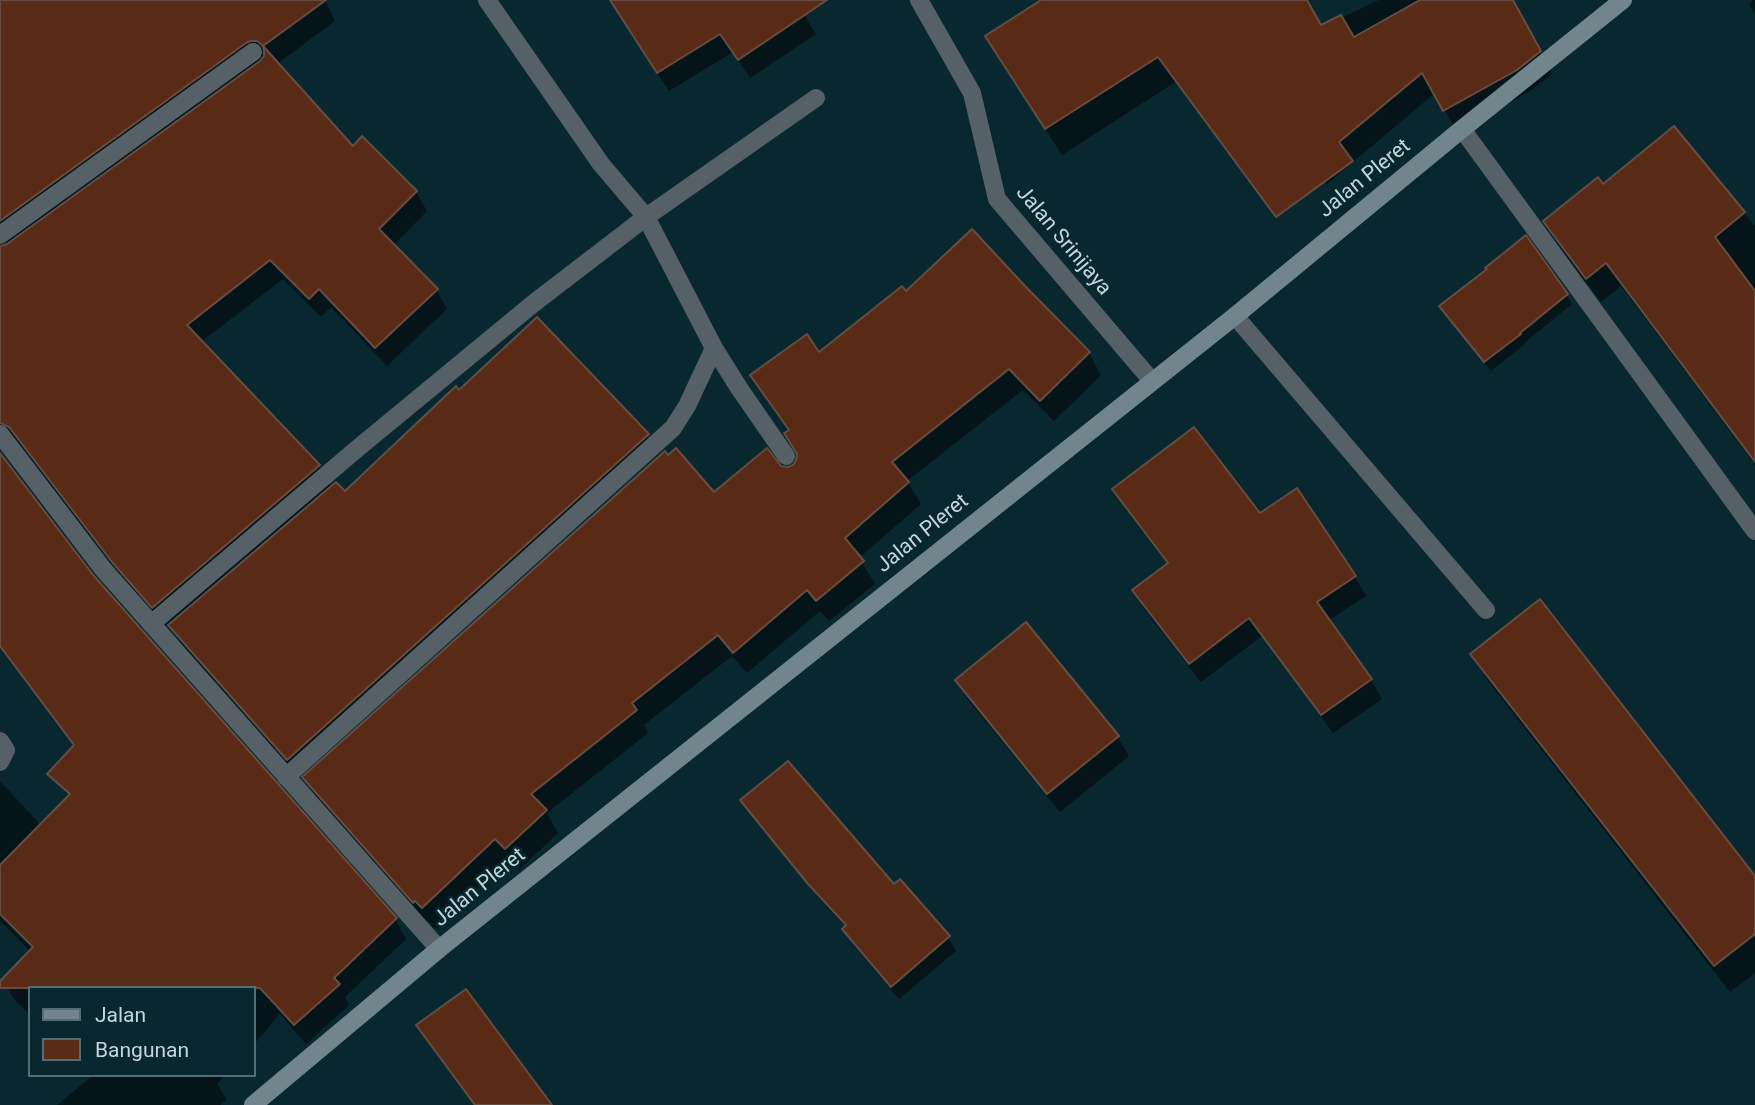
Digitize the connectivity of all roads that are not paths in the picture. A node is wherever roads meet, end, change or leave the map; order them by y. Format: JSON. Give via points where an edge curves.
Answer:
{"nodes":[{"id":1,"x":487,"y":0,"type":"edge"},
{"id":2,"x":1623,"y":0,"type":"edge"},
{"id":3,"x":922,"y":1,"type":"edge"},
{"id":4,"x":253,"y":52,"type":"dead end"},
{"id":5,"x":816,"y":98,"type":"dead end"},
{"id":6,"x":1462,"y":129,"type":"junction"},
{"id":7,"x":646,"y":218,"type":"junction"},
{"id":8,"x":0,"y":235,"type":"edge"},
{"id":9,"x":1235,"y":316,"type":"junction"},
{"id":10,"x":714,"y":348,"type":"junction"},
{"id":11,"x":1152,"y":381,"type":"junction"},
{"id":12,"x":0,"y":434,"type":"edge"},
{"id":13,"x":786,"y":456,"type":"dead end"},
{"id":14,"x":1755,"y":531,"type":"edge"},
{"id":15,"x":1486,"y":610,"type":"dead end"},
{"id":16,"x":151,"y":624,"type":"junction"},
{"id":17,"x":0,"y":741,"type":"edge"},
{"id":18,"x":0,"y":762,"type":"edge"},
{"id":19,"x":286,"y":777,"type":"junction"},
{"id":20,"x":439,"y":949,"type":"junction"},
{"id":21,"x":253,"y":1105,"type":"edge"}],
"edges":[{"from":1,"to":7,"type":"street","via":[[601,164]]},
{"from":2,"to":6,"type":"main road","name":"Jalan Pleret"},
{"from":3,"to":11,"type":"street","name":"Jalan Srinijaya","via":[[972,93],[997,199]]},
{"from":4,"to":8,"type":"street"},
{"from":5,"to":7,"type":"street"},
{"from":6,"to":9,"type":"main road","name":"Jalan Pleret"},
{"from":6,"to":14,"type":"street"},
{"from":7,"to":10,"type":"street"},
{"from":7,"to":16,"type":"street","via":[[523,312]]},
{"from":9,"to":11,"type":"main road","name":"Jalan Pleret"},
{"from":9,"to":15,"type":"street"},
{"from":10,"to":13,"type":"street"},
{"from":10,"to":19,"type":"street","via":[[673,428]]},
{"from":11,"to":20,"type":"main road","name":"Jalan Pleret"},
{"from":12,"to":16,"type":"street"},
{"from":16,"to":19,"type":"street"},
{"from":17,"to":18,"type":"street","via":[[6,750]]},
{"from":19,"to":20,"type":"street"},
{"from":20,"to":21,"type":"main road","name":"Jalan Pleret"}]}
